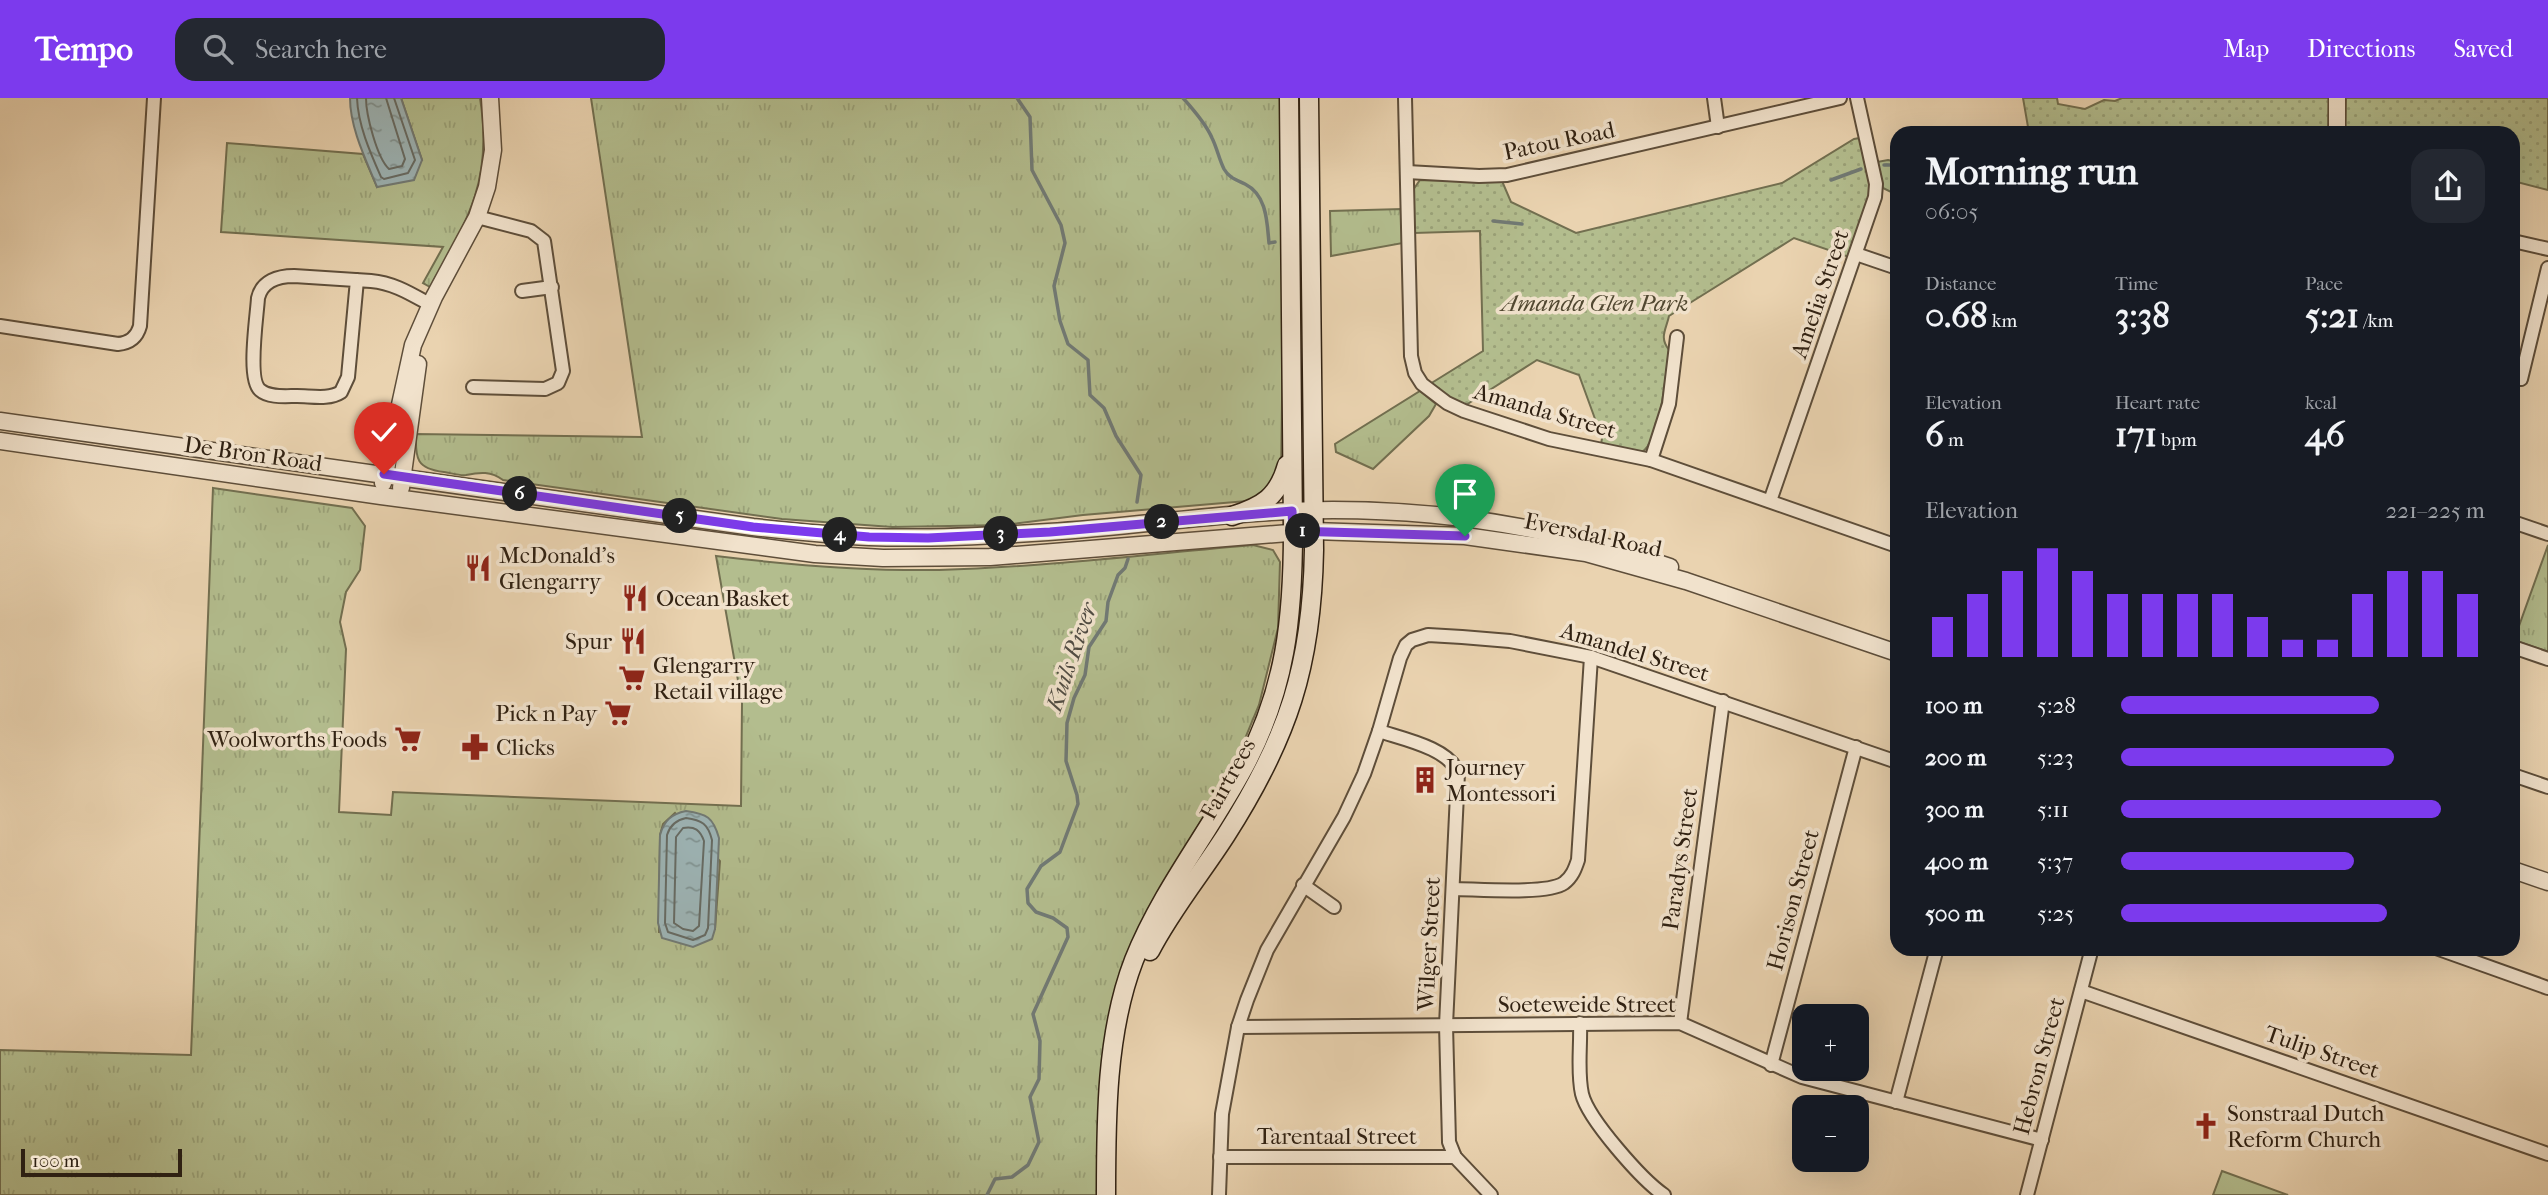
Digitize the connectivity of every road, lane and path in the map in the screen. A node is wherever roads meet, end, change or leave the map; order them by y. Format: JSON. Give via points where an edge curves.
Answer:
{"nodes":[{"id":1,"x":154,"y":98,"type":"edge"},
{"id":2,"x":490,"y":98,"type":"edge"},
{"id":3,"x":1289,"y":98,"type":"edge"},
{"id":4,"x":1308,"y":98,"type":"edge"},
{"id":5,"x":1405,"y":98,"type":"edge"},
{"id":6,"x":1714,"y":98,"type":"edge"},
{"id":7,"x":1840,"y":98,"type":"edge"},
{"id":8,"x":1857,"y":98,"type":"edge"},
{"id":9,"x":2337,"y":98,"type":"edge"},
{"id":10,"x":2337,"y":126,"type":"edge"},
{"id":11,"x":1718,"y":127,"type":"junction"},
{"id":12,"x":1407,"y":172,"type":"junction"},
{"id":13,"x":477,"y":217,"type":"junction"},
{"id":14,"x":2520,"y":243,"type":"edge"},
{"id":15,"x":2548,"y":249,"type":"edge"},
{"id":16,"x":1856,"y":254,"type":"junction"},
{"id":17,"x":1890,"y":266,"type":"edge"},
{"id":18,"x":2548,"y":268,"type":"edge"},
{"id":19,"x":357,"y":280,"type":"junction"},
{"id":20,"x":552,"y":287,"type":"junction"},
{"id":21,"x":522,"y":291,"type":"dead end"},
{"id":22,"x":431,"y":304,"type":"junction"},
{"id":23,"x":424,"y":324,"type":"junction"},
{"id":24,"x":0,"y":326,"type":"edge"},
{"id":25,"x":1677,"y":337,"type":"dead end"},
{"id":26,"x":2521,"y":379,"type":"dead end"},
{"id":27,"x":473,"y":387,"type":"dead end"},
{"id":28,"x":0,"y":421,"type":"edge"},
{"id":29,"x":0,"y":441,"type":"edge"},
{"id":30,"x":1291,"y":449,"type":"junction"},
{"id":31,"x":1651,"y":460,"type":"junction"},
{"id":32,"x":384,"y":474,"type":"junction"},
{"id":33,"x":403,"y":477,"type":"junction"},
{"id":34,"x":381,"y":496,"type":"junction"},
{"id":35,"x":400,"y":498,"type":"junction"},
{"id":36,"x":1770,"y":501,"type":"junction"},
{"id":37,"x":1292,"y":511,"type":"junction"},
{"id":38,"x":1313,"y":511,"type":"junction"},
{"id":39,"x":1232,"y":516,"type":"junction"},
{"id":40,"x":2520,"y":524,"type":"edge"},
{"id":41,"x":1293,"y":531,"type":"junction"},
{"id":42,"x":1313,"y":531,"type":"junction"},
{"id":43,"x":2548,"y":534,"type":"edge"},
{"id":44,"x":1890,"y":544,"type":"edge"},
{"id":45,"x":1792,"y":616,"type":"junction"},
{"id":46,"x":2520,"y":649,"type":"edge"},
{"id":47,"x":1890,"y":651,"type":"edge"},
{"id":48,"x":1591,"y":657,"type":"junction"},
{"id":49,"x":2548,"y":659,"type":"edge"},
{"id":50,"x":1723,"y":701,"type":"junction"},
{"id":51,"x":1379,"y":731,"type":"junction"},
{"id":52,"x":1856,"y":747,"type":"junction"},
{"id":53,"x":1890,"y":759,"type":"edge"},
{"id":54,"x":2520,"y":778,"type":"edge"},
{"id":55,"x":2548,"y":788,"type":"edge"},
{"id":56,"x":2520,"y":872,"type":"edge"},
{"id":57,"x":2548,"y":882,"type":"edge"},
{"id":58,"x":1303,"y":885,"type":"junction"},
{"id":59,"x":1453,"y":889,"type":"junction"},
{"id":60,"x":1334,"y":907,"type":"dead end"},
{"id":61,"x":1935,"y":956,"type":"edge"},
{"id":62,"x":2090,"y":956,"type":"edge"},
{"id":63,"x":2458,"y":956,"type":"edge"},
{"id":64,"x":2548,"y":988,"type":"edge"},
{"id":65,"x":2081,"y":990,"type":"junction"},
{"id":66,"x":1580,"y":1023,"type":"junction"},
{"id":67,"x":1679,"y":1023,"type":"junction"},
{"id":68,"x":1446,"y":1025,"type":"junction"},
{"id":69,"x":1238,"y":1027,"type":"junction"},
{"id":70,"x":1118,"y":1028,"type":"junction"},
{"id":71,"x":1770,"y":1065,"type":"junction"},
{"id":72,"x":1896,"y":1102,"type":"junction"},
{"id":73,"x":2042,"y":1140,"type":"junction"},
{"id":74,"x":2548,"y":1154,"type":"edge"},
{"id":75,"x":1220,"y":1157,"type":"junction"},
{"id":76,"x":1455,"y":1157,"type":"junction"},
{"id":77,"x":1106,"y":1195,"type":"edge"},
{"id":78,"x":1219,"y":1195,"type":"edge"},
{"id":79,"x":1491,"y":1195,"type":"edge"},
{"id":80,"x":1664,"y":1195,"type":"edge"},
{"id":81,"x":2027,"y":1195,"type":"edge"}],
"edges":[{"from":1,"to":24,"type":"street","via":[[137,334],[118,344]]},
{"from":2,"to":13,"type":"street","via":[[493,160]]},
{"from":3,"to":30,"type":"main road"},
{"from":4,"to":38,"type":"main road"},
{"from":5,"to":12,"type":"street","name":"Amanda Street"},
{"from":6,"to":11,"type":"street"},
{"from":7,"to":11,"type":"street","name":"Patou Road"},
{"from":8,"to":16,"type":"street","name":"Amelia Street","via":[[1877,189]]},
{"from":9,"to":10,"type":"street"},
{"from":11,"to":12,"type":"street","name":"Patou Road","via":[[1507,175]]},
{"from":12,"to":31,"type":"street","name":"Amanda Street","via":[[1411,356],[1422,384],[1447,403],[1503,425]]},
{"from":13,"to":20,"type":"street","via":[[539,236],[546,247]]},
{"from":13,"to":22,"type":"street"},
{"from":14,"to":15,"type":"street"},
{"from":16,"to":17,"type":"street"},
{"from":16,"to":36,"type":"street","name":"Amelia Street"},
{"from":18,"to":26,"type":"street"},
{"from":19,"to":19,"type":"street","via":[[287,276],[264,285],[258,298],[253,374],[258,389],[278,396],[329,397],[341,392],[348,377]]},
{"from":19,"to":22,"type":"street","via":[[391,284]]},
{"from":20,"to":21,"type":"street"},
{"from":20,"to":27,"type":"street","via":[[564,361],[558,383],[545,389]]},
{"from":22,"to":23,"type":"street"},
{"from":23,"to":32,"type":"street","via":[[413,345]]},
{"from":23,"to":33,"type":"street"},
{"from":25,"to":31,"type":"street","via":[[1669,404]]},
{"from":28,"to":32,"type":"street","name":"De Bron Road"},
{"from":29,"to":34,"type":"street","name":"De Bron Road"},
{"from":30,"to":37,"type":"main road"},
{"from":30,"to":39,"type":"main road","via":[[1278,489],[1261,504]]},
{"from":31,"to":36,"type":"street","name":"Amanda Street"},
{"from":32,"to":33,"type":"street","name":"De Bron Road"},
{"from":32,"to":34,"type":"street"},
{"from":33,"to":35,"type":"street"},
{"from":33,"to":39,"type":"street","name":"De Bron Road","via":[[753,527],[869,537],[1050,532]]},
{"from":34,"to":35,"type":"street","name":"De Bron Road"},
{"from":35,"to":41,"type":"street","name":"De Bron Road","via":[[816,554],[883,558],[990,557]]},
{"from":36,"to":44,"type":"street","name":"Amanda Street"},
{"from":37,"to":38,"type":"street","name":"Eversdal Road"},
{"from":37,"to":39,"type":"street","name":"De Bron Road"},
{"from":37,"to":41,"type":"main road","name":"Fairtrees"},
{"from":38,"to":42,"type":"main road","name":"Fairtrees"},
{"from":38,"to":45,"type":"street","name":"Eversdal Road","via":[[1422,513],[1547,531],[1667,565]]},
{"from":40,"to":43,"type":"street"},
{"from":41,"to":42,"type":"street","name":"Eversdal Road"},
{"from":41,"to":70,"type":"main road","name":"Fairtrees","via":[[1293,597],[1278,683],[1244,766],[1147,930],[1122,998]]},
{"from":42,"to":45,"type":"street","name":"Eversdal Road","via":[[1465,536],[1586,553]]},
{"from":42,"to":70,"type":"main road","name":"Fairtrees","via":[[1308,641],[1289,714],[1260,779],[1152,947]]},
{"from":45,"to":47,"type":"street","name":"Eversdal Road"},
{"from":46,"to":49,"type":"street"},
{"from":48,"to":50,"type":"street","name":"Amandel Street"},
{"from":48,"to":51,"type":"street","name":"Amandel Street","via":[[1510,641],[1417,637],[1406,645],[1400,658]]},
{"from":48,"to":59,"type":"street","via":[[1578,860],[1573,874],[1564,883],[1543,889]]},
{"from":50,"to":52,"type":"street","name":"Amandel Street"},
{"from":50,"to":67,"type":"street","name":"Paradys Street"},
{"from":51,"to":58,"type":"street","name":"Amandel Street","via":[[1344,817]]},
{"from":51,"to":59,"type":"street","name":"Wilger Street","via":[[1439,752],[1456,767],[1459,789]]},
{"from":52,"to":53,"type":"street","name":"Amandel Street"},
{"from":52,"to":71,"type":"street","name":"Horison Street"},
{"from":54,"to":55,"type":"street"},
{"from":56,"to":57,"type":"street"},
{"from":58,"to":60,"type":"street"},
{"from":58,"to":69,"type":"street","name":"Amandel Street","via":[[1267,950]]},
{"from":59,"to":68,"type":"street","name":"Wilger Street"},
{"from":61,"to":72,"type":"street"},
{"from":62,"to":65,"type":"street","name":"Hebron Street"},
{"from":63,"to":64,"type":"street"},
{"from":65,"to":73,"type":"street","name":"Hebron Street"},
{"from":65,"to":74,"type":"street","name":"Tulip Street"},
{"from":66,"to":67,"type":"street","name":"Soeteweide Street"},
{"from":66,"to":68,"type":"street","name":"Soeteweide Street"},
{"from":66,"to":80,"type":"street","via":[[1585,1103],[1635,1171]]},
{"from":67,"to":71,"type":"street","name":"Soeteweide Street"},
{"from":68,"to":69,"type":"street","name":"Soeteweide Street"},
{"from":68,"to":76,"type":"street","name":"Wilger Street","via":[[1449,1142]]},
{"from":69,"to":75,"type":"street","name":"Amandel Street","via":[[1222,1114]]},
{"from":70,"to":77,"type":"main road","name":"Fairtrees","via":[[1109,1086]]},
{"from":71,"to":72,"type":"street","name":"Soeteweide Street"},
{"from":72,"to":73,"type":"street","name":"Soeteweide Street"},
{"from":73,"to":81,"type":"street","name":"Hebron Street"},
{"from":75,"to":76,"type":"street","name":"Tarentaal Street"},
{"from":75,"to":78,"type":"street","name":"Amandel Street"},
{"from":76,"to":79,"type":"street"}]}
